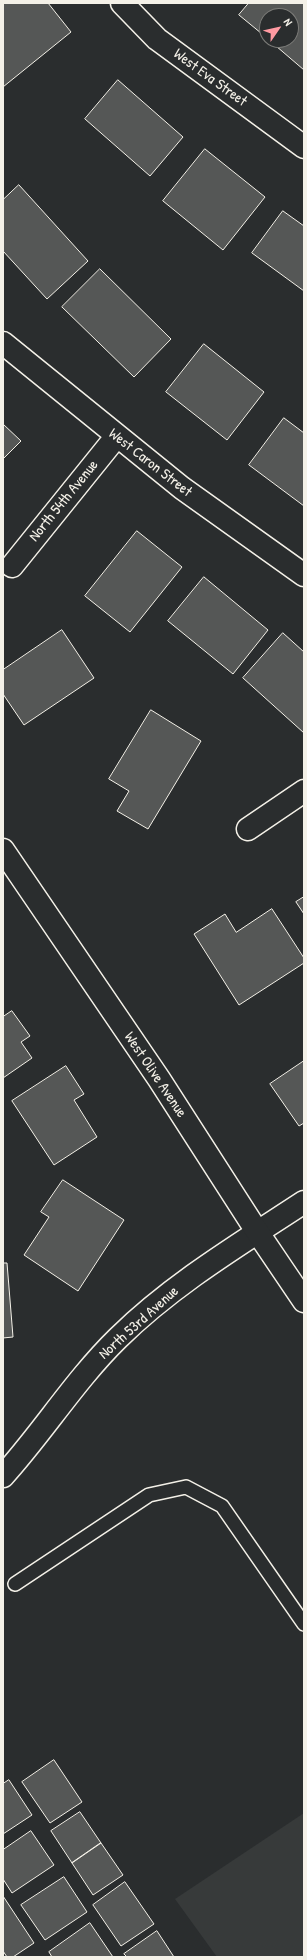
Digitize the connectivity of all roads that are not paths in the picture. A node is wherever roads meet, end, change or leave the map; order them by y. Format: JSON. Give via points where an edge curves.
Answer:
{"nodes":[{"id":1,"x":122,"y":3,"type":"edge"},
{"id":2,"x":304,"y":147,"type":"edge"},
{"id":3,"x":3,"y":343,"type":"edge"},
{"id":4,"x":116,"y":437,"type":"junction"},
{"id":5,"x":12,"y":566,"type":"dead end"},
{"id":6,"x":304,"y":575,"type":"edge"},
{"id":7,"x":304,"y":792,"type":"edge"},
{"id":8,"x":248,"y":828,"type":"dead end"},
{"id":9,"x":3,"y":850,"type":"edge"},
{"id":10,"x":304,"y":1202,"type":"edge"},
{"id":11,"x":258,"y":1233,"type":"junction"},
{"id":12,"x":304,"y":1301,"type":"edge"},
{"id":13,"x":3,"y":1476,"type":"edge"},
{"id":14,"x":15,"y":1584,"type":"dead end"},
{"id":15,"x":304,"y":1624,"type":"edge"}],
"edges":[{"from":1,"to":2,"type":"street","name":"West Eva Street","via":[[157,39]]},
{"from":3,"to":4,"type":"street","name":"West Caron Street"},
{"from":4,"to":5,"type":"street","name":"North 54th Avenue"},
{"from":4,"to":6,"type":"street","name":"West Caron Street","via":[[182,488]]},
{"from":7,"to":8,"type":"street"},
{"from":9,"to":11,"type":"street","name":"West Olive Avenue","via":[[158,1079]]},
{"from":10,"to":11,"type":"street","name":"North 53rd Avenue"},
{"from":11,"to":12,"type":"street","name":"West Olive Avenue"},
{"from":11,"to":13,"type":"street","name":"North 53rd Avenue","via":[[168,1293],[117,1338],[65,1397]]},
{"from":14,"to":15,"type":"lane","via":[[149,1495],[186,1487],[222,1506]]}]}
